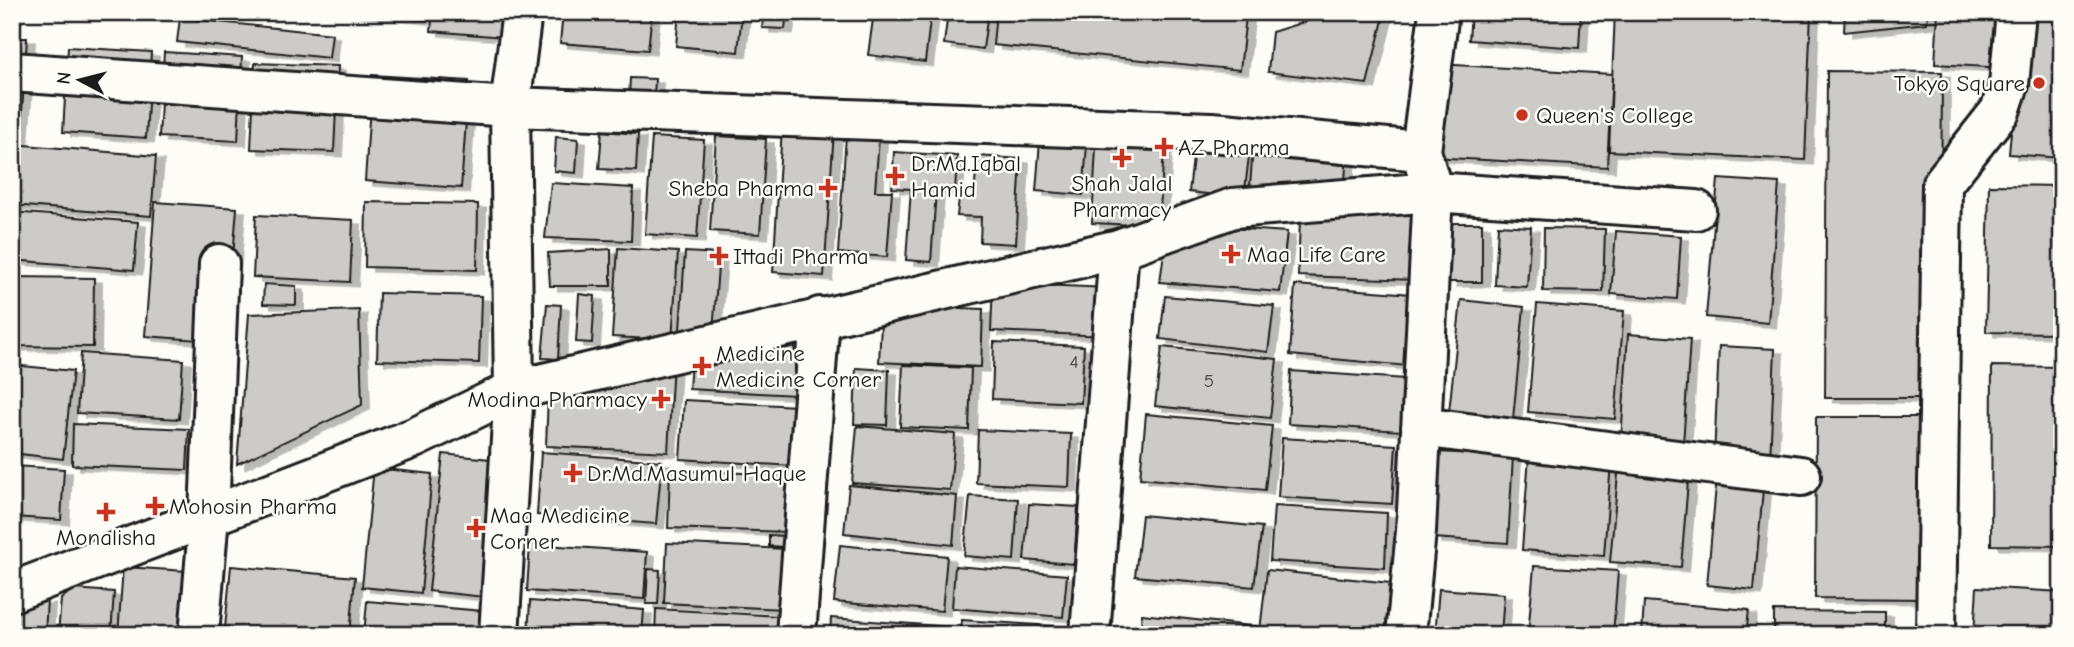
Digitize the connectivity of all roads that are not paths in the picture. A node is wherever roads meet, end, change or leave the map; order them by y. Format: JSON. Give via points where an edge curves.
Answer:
{"nodes":[{"id":1,"x":522,"y":12,"type":"edge"},
{"id":2,"x":1439,"y":12,"type":"edge"},
{"id":3,"x":2016,"y":12,"type":"edge"},
{"id":4,"x":12,"y":72,"type":"edge"},
{"id":5,"x":510,"y":107,"type":"junction"},
{"id":6,"x":1421,"y":151,"type":"junction"},
{"id":7,"x":1433,"y":192,"type":"junction"},
{"id":8,"x":1696,"y":210,"type":"dead end"},
{"id":9,"x":1119,"y":249,"type":"junction"},
{"id":10,"x":219,"y":264,"type":"dead end"},
{"id":11,"x":820,"y":317,"type":"junction"},
{"id":12,"x":514,"y":390,"type":"junction"},
{"id":13,"x":1421,"y":427,"type":"junction"},
{"id":14,"x":1801,"y":476,"type":"dead end"},
{"id":15,"x":209,"y":516,"type":"junction"},
{"id":16,"x":12,"y":592,"type":"edge"},
{"id":17,"x":199,"y":635,"type":"edge"},
{"id":18,"x":499,"y":635,"type":"edge"},
{"id":19,"x":796,"y":635,"type":"edge"},
{"id":20,"x":1090,"y":635,"type":"edge"},
{"id":21,"x":1406,"y":635,"type":"edge"},
{"id":22,"x":1936,"y":635,"type":"edge"}],
"edges":[{"from":1,"to":5,"type":"street"},
{"from":2,"to":6,"type":"street"},
{"from":3,"to":22,"type":"street","via":[[2010,83],[2000,111],[1942,184]]},
{"from":4,"to":5,"type":"street"},
{"from":5,"to":6,"type":"street","via":[[1212,132]]},
{"from":5,"to":12,"type":"street"},
{"from":6,"to":7,"type":"street"},
{"from":7,"to":8,"type":"street"},
{"from":7,"to":9,"type":"street","via":[[1233,208]]},
{"from":7,"to":13,"type":"street"},
{"from":9,"to":11,"type":"street"},
{"from":9,"to":20,"type":"street"},
{"from":10,"to":15,"type":"street"},
{"from":11,"to":12,"type":"street"},
{"from":11,"to":19,"type":"street"},
{"from":12,"to":15,"type":"street","via":[[414,438]]},
{"from":12,"to":18,"type":"street"},
{"from":13,"to":14,"type":"street"},
{"from":13,"to":21,"type":"street"},
{"from":15,"to":16,"type":"street"},
{"from":15,"to":17,"type":"street"}]}
